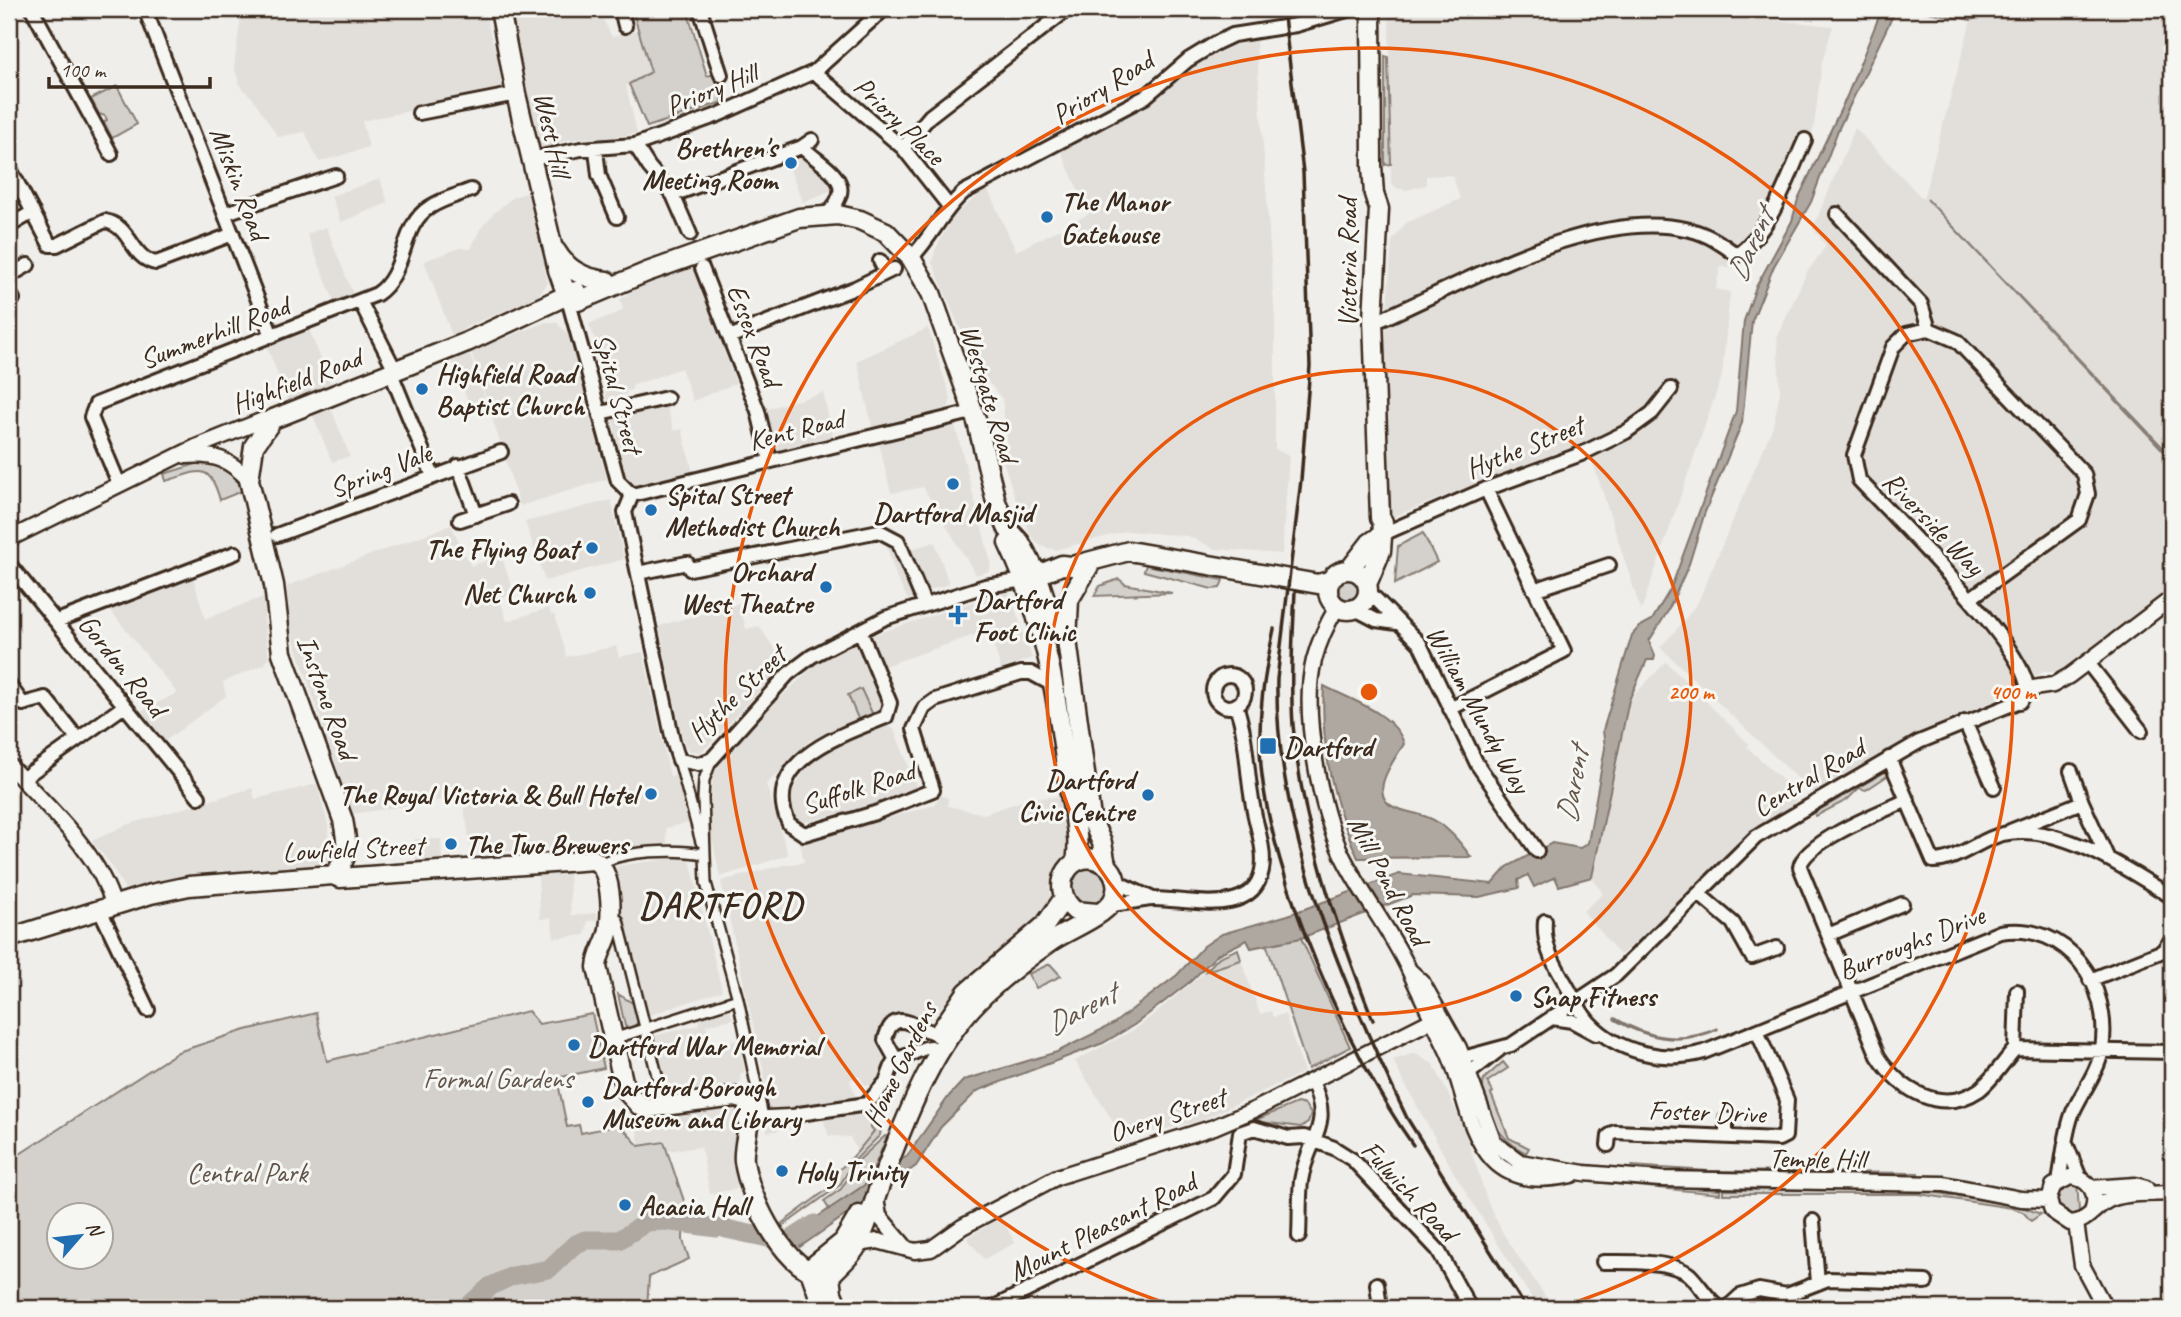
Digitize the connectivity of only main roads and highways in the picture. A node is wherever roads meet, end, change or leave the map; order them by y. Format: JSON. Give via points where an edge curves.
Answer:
{"nodes":[{"id":1,"x":500,"y":9,"type":"edge"},
{"id":2,"x":1371,"y":9,"type":"edge"},
{"id":3,"x":887,"y":232,"type":"joint"},
{"id":4,"x":553,"y":244,"type":"junction"},
{"id":5,"x":558,"y":270,"type":"junction"},
{"id":6,"x":647,"y":272,"type":"junction"},
{"id":7,"x":607,"y":281,"type":"junction"},
{"id":8,"x":568,"y":297,"type":"junction"},
{"id":9,"x":546,"y":304,"type":"junction"},
{"id":10,"x":273,"y":419,"type":"joint"},
{"id":11,"x":1008,"y":529,"type":"junction"},
{"id":12,"x":1378,"y":531,"type":"junction"},
{"id":13,"x":1093,"y":561,"type":"junction"},
{"id":14,"x":1349,"y":570,"type":"junction"},
{"id":15,"x":1035,"y":579,"type":"junction"},
{"id":16,"x":1329,"y":582,"type":"junction"},
{"id":17,"x":1368,"y":588,"type":"junction"},
{"id":18,"x":1067,"y":640,"type":"junction"},
{"id":19,"x":346,"y":854,"type":"junction"},
{"id":20,"x":1076,"y":862,"type":"junction"},
{"id":21,"x":1106,"y":865,"type":"junction"},
{"id":22,"x":377,"y":873,"type":"junction"},
{"id":23,"x":333,"y":875,"type":"junction"},
{"id":24,"x":357,"y":876,"type":"junction"},
{"id":25,"x":1063,"y":898,"type":"junction"},
{"id":26,"x":1103,"y":909,"type":"junction"},
{"id":27,"x":9,"y":938,"type":"edge"},
{"id":28,"x":967,"y":1013,"type":"junction"},
{"id":29,"x":934,"y":1040,"type":"junction"},
{"id":30,"x":894,"y":1142,"type":"junction"},
{"id":31,"x":858,"y":1234,"type":"junction"},
{"id":32,"x":811,"y":1273,"type":"junction"},
{"id":33,"x":831,"y":1276,"type":"junction"},
{"id":34,"x":823,"y":1308,"type":"edge"},
{"id":35,"x":838,"y":1308,"type":"edge"}],
"edges":[{"from":1,"to":4,"type":"main road","name":"West Hill"},
{"from":2,"to":12,"type":"main road","name":"Victoria Road","via":[[1372,166],[1379,209],[1373,319]]},
{"from":3,"to":6,"type":"main road","name":"Highfield Road","via":[[860,220],[827,215],[785,222]]},
{"from":3,"to":11,"type":"main road","name":"Westgate Road","via":[[911,258],[931,293]]},
{"from":4,"to":5,"type":"main road","name":"West Hill"},
{"from":4,"to":7,"type":"main road","via":[[567,266],[584,277]]},
{"from":5,"to":8,"type":"main road"},
{"from":5,"to":9,"type":"main road","via":[[556,292]]},
{"from":6,"to":7,"type":"main road","name":"Highfield Road"},
{"from":6,"to":8,"type":"main road","name":"Highfield Road","via":[[578,302]]},
{"from":7,"to":8,"type":"main road","name":"Highfield Road"},
{"from":8,"to":9,"type":"main road","name":"Highfield Road"},
{"from":9,"to":10,"type":"main road","name":"Highfield Road"},
{"from":10,"to":19,"type":"main road","name":"Instone Road","via":[[254,446],[249,480],[274,586],[282,653],[336,797]]},
{"from":11,"to":15,"type":"main road","name":"Westgate Road","via":[[1026,552]]},
{"from":11,"to":15,"type":"main road","via":[[1007,540]]},
{"from":12,"to":14,"type":"main road"},
{"from":12,"to":17,"type":"main road","name":"Victoria Road","via":[[1381,551]]},
{"from":13,"to":15,"type":"main road","name":"Hythe Street","via":[[1072,566],[1067,573]]},
{"from":13,"to":16,"type":"main road","name":"Hythe Street","via":[[1129,551],[1318,584]]},
{"from":13,"to":18,"type":"main road","via":[[1069,600]]},
{"from":14,"to":16,"type":"main road","via":[[1337,573]]},
{"from":14,"to":17,"type":"main road","via":[[1362,576]]},
{"from":15,"to":18,"type":"main road","via":[[1055,629]]},
{"from":15,"to":20,"type":"main road","via":[[1056,687],[1077,836]]},
{"from":16,"to":17,"type":"main road","name":"Victoria Road","via":[[1328,593],[1336,607],[1355,609],[1365,600]]},
{"from":18,"to":21,"type":"main road","via":[[1091,818]]},
{"from":19,"to":22,"type":"main road"},
{"from":19,"to":23,"type":"main road"},
{"from":19,"to":24,"type":"main road"},
{"from":20,"to":21,"type":"main road","via":[[1092,859]]},
{"from":20,"to":25,"type":"main road","via":[[1062,879]]},
{"from":21,"to":26,"type":"main road","via":[[1116,882],[1115,897]]},
{"from":22,"to":24,"type":"main road","name":"Lowfield Street"},
{"from":22,"to":32,"type":"main road","name":"Lowfield Street","via":[[586,860],[600,864],[607,879],[610,927],[598,952],[597,967],[625,1090],[640,1106],[736,1097],[746,1101],[756,1116],[744,1158],[752,1194],[765,1222]]},
{"from":23,"to":24,"type":"main road","name":"Lowfield Street"},
{"from":23,"to":27,"type":"main road","name":"Lowfield Street","via":[[189,886]]},
{"from":25,"to":26,"type":"main road","via":[[1075,911]]},
{"from":25,"to":29,"type":"main road","name":"Home Gardens","via":[[1045,925],[967,992]]},
{"from":26,"to":28,"type":"main road","name":"Home Gardens","via":[[1007,974]]},
{"from":28,"to":29,"type":"main road","via":[[954,1017]]},
{"from":28,"to":30,"type":"main road","name":"Home Gardens","via":[[928,1072]]},
{"from":29,"to":30,"type":"main road","name":"Home Gardens"},
{"from":30,"to":31,"type":"main road","name":"Home Gardens"},
{"from":30,"to":31,"type":"main road","name":"Home Gardens"},
{"from":31,"to":32,"type":"main road","name":"Home Gardens"},
{"from":31,"to":33,"type":"main road","name":"Home Gardens"},
{"from":32,"to":33,"type":"main road"},
{"from":32,"to":34,"type":"main road"},
{"from":33,"to":35,"type":"main road"}]}
